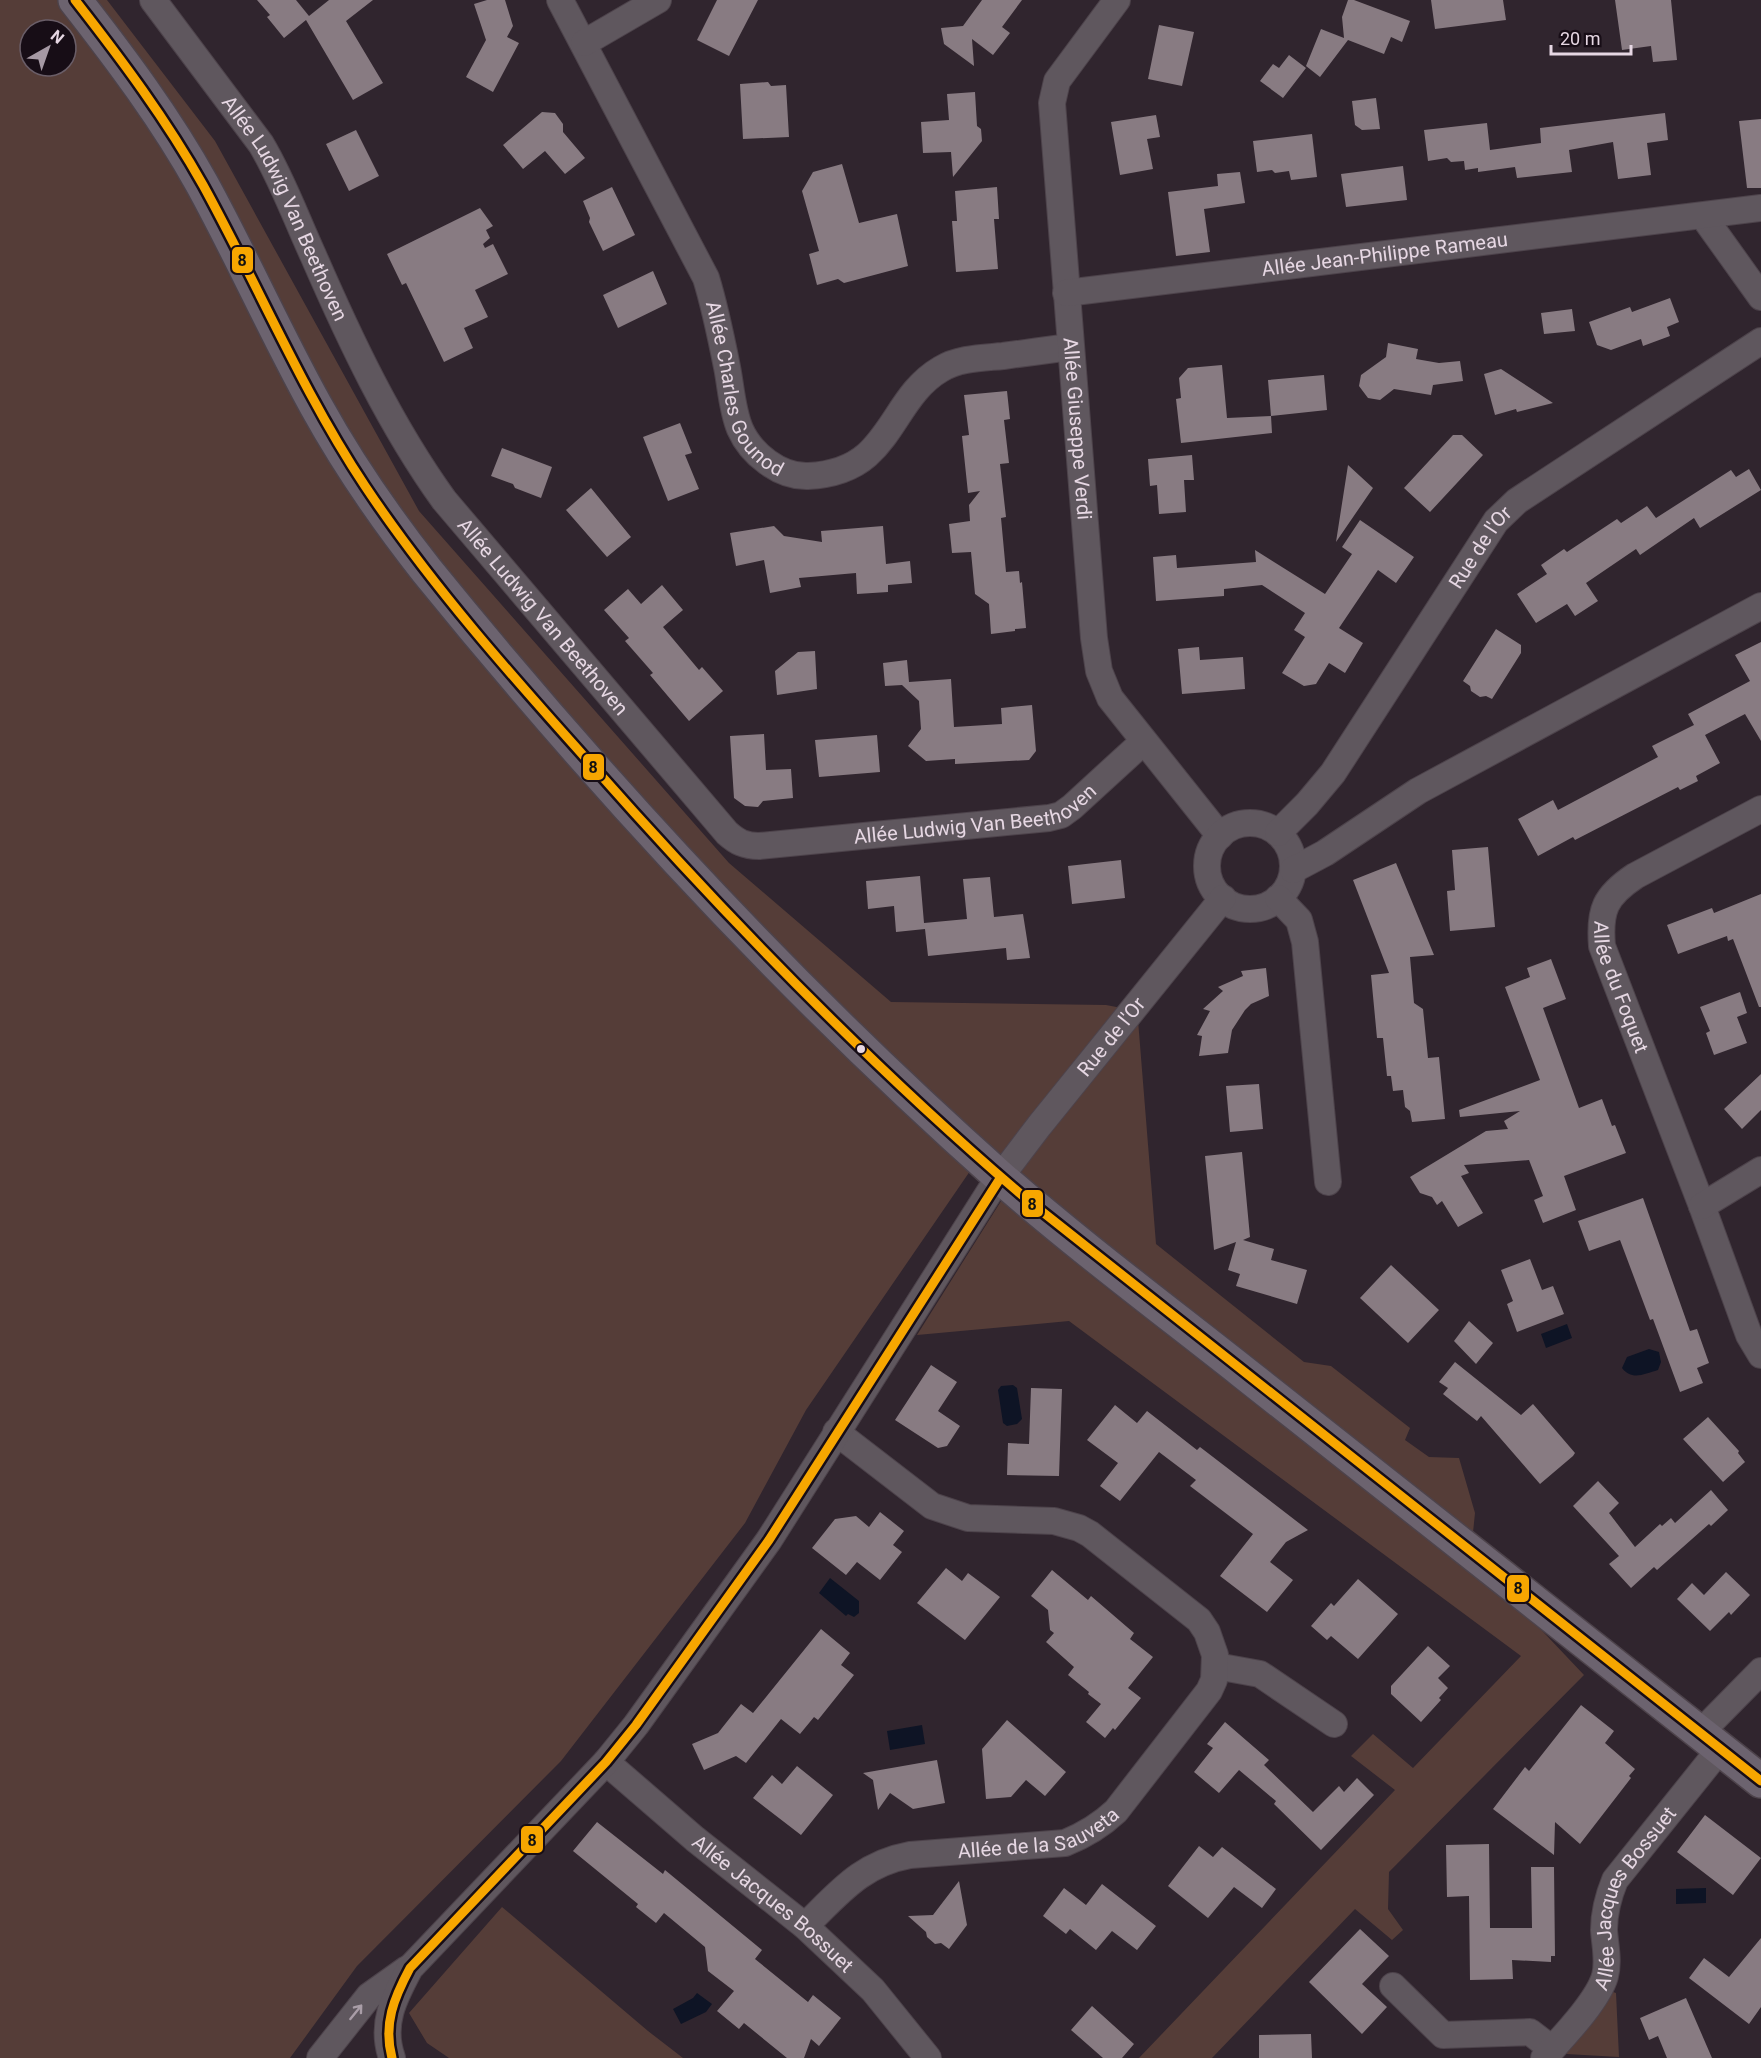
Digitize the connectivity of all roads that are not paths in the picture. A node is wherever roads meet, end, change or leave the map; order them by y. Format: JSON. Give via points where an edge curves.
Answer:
{"nodes":[{"id":1,"x":75,"y":0,"type":"edge"},
{"id":2,"x":153,"y":0,"type":"edge"},
{"id":3,"x":560,"y":0,"type":"edge"},
{"id":4,"x":658,"y":0,"type":"edge"},
{"id":5,"x":1117,"y":0,"type":"edge"},
{"id":6,"x":584,"y":43,"type":"junction"},
{"id":7,"x":1761,"y":208,"type":"edge"},
{"id":8,"x":1703,"y":216,"type":"junction"},
{"id":9,"x":1066,"y":293,"type":"junction"},
{"id":10,"x":1761,"y":297,"type":"edge"},
{"id":11,"x":1761,"y":341,"type":"edge"},
{"id":12,"x":1070,"y":347,"type":"junction"},
{"id":13,"x":1761,"y":606,"type":"edge"},
{"id":14,"x":1143,"y":742,"type":"junction"},
{"id":15,"x":1761,"y":809,"type":"edge"},
{"id":16,"x":1278,"y":833,"type":"junction"},
{"id":17,"x":1220,"y":836,"type":"junction"},
{"id":18,"x":1293,"y":870,"type":"junction"},
{"id":19,"x":1223,"y":898,"type":"junction"},
{"id":20,"x":1278,"y":898,"type":"junction"},
{"id":21,"x":1761,"y":1170,"type":"edge"},
{"id":22,"x":1001,"y":1177,"type":"junction"},
{"id":23,"x":1328,"y":1182,"type":"dead end"},
{"id":24,"x":1702,"y":1206,"type":"junction"},
{"id":25,"x":1761,"y":1355,"type":"edge"},
{"id":26,"x":836,"y":1432,"type":"junction"},
{"id":27,"x":1216,"y":1666,"type":"junction"},
{"id":28,"x":1761,"y":1671,"type":"edge"},
{"id":29,"x":1334,"y":1724,"type":"dead end"},
{"id":30,"x":1710,"y":1741,"type":"junction"},
{"id":31,"x":606,"y":1762,"type":"junction"},
{"id":32,"x":1761,"y":1781,"type":"edge"},
{"id":33,"x":805,"y":1926,"type":"junction"},
{"id":34,"x":410,"y":1968,"type":"junction"},
{"id":35,"x":1393,"y":1986,"type":"dead end"},
{"id":36,"x":1548,"y":2054,"type":"edge"},
{"id":37,"x":320,"y":2058,"type":"edge"},
{"id":38,"x":392,"y":2058,"type":"edge"},
{"id":39,"x":928,"y":2058,"type":"edge"}],
"edges":[{"from":1,"to":22,"type":"main road","via":[[181,147],[317,407],[350,464],[425,569],[653,836],[742,930],[874,1062]]},
{"from":2,"to":14,"type":"street","name":"Allée Ludwig Van Beethoven","via":[[276,169],[345,326],[423,471],[737,842],[759,846],[1049,818],[1072,807]]},
{"from":3,"to":6,"type":"street","name":"Allée Charles Gounod"},
{"from":4,"to":6,"type":"street"},
{"from":5,"to":9,"type":"street","name":"Allée Giuseppe Verdi","via":[[1057,81],[1052,103]]},
{"from":6,"to":12,"type":"street","name":"Allée Charles Gounod","via":[[706,278],[741,431],[767,462],[798,476],[843,469],[867,455],[911,395],[941,369],[959,361]]},
{"from":7,"to":8,"type":"street","name":"Allée Jean-Philippe Rameau"},
{"from":8,"to":9,"type":"street","name":"Allée Jean-Philippe Rameau"},
{"from":8,"to":10,"type":"street"},
{"from":9,"to":12,"type":"street","name":"Allée Giuseppe Verdi"},
{"from":11,"to":16,"type":"street","name":"Rue de l'Or","via":[[1517,501],[1496,521],[1336,767]]},
{"from":12,"to":14,"type":"street","name":"Allée Giuseppe Verdi","via":[[1098,671],[1110,698]]},
{"from":13,"to":18,"type":"street","via":[[1418,791]]},
{"from":14,"to":17,"type":"street","name":"Allée Giuseppe Verdi"},
{"from":15,"to":24,"type":"street","name":"Allée du Foquet","via":[[1635,876],[1609,898],[1602,911],[1602,946]]},
{"from":16,"to":17,"type":"street","via":[[1266,826],[1243,823]]},
{"from":16,"to":18,"type":"street","via":[[1290,849]]},
{"from":17,"to":19,"type":"street","via":[[1210,852],[1208,874]]},
{"from":18,"to":20,"type":"street","via":[[1288,887]]},
{"from":19,"to":20,"type":"street","via":[[1250,909]]},
{"from":19,"to":22,"type":"street","name":"Rue de l'Or"},
{"from":20,"to":23,"type":"street","via":[[1299,920],[1305,942]]},
{"from":21,"to":24,"type":"street"},
{"from":22,"to":26,"type":"street","name":"Rue de l'Or"},
{"from":22,"to":30,"type":"main road","via":[[1054,1223]]},
{"from":24,"to":25,"type":"street","name":"Allée du Foquet","via":[[1749,1335]]},
{"from":26,"to":27,"type":"street","via":[[932,1506],[949,1513],[968,1518],[1054,1521],[1090,1534],[1199,1620],[1211,1641]]},
{"from":26,"to":31,"type":"street","name":"Rue de l'Or","via":[[769,1540]]},
{"from":27,"to":29,"type":"street","via":[[1260,1674]]},
{"from":27,"to":33,"type":"street","name":"Allée de la Sauveta","via":[[1214,1680],[1202,1702],[1100,1826],[1056,1845],[890,1858],[864,1871]]},
{"from":28,"to":30,"type":"street","name":"Allée Jacques Bossuet"},
{"from":30,"to":32,"type":"main road"},
{"from":30,"to":36,"type":"street","name":"Allée Jacques Bossuet","via":[[1608,1895],[1604,1928],[1607,1958],[1601,1988]]},
{"from":31,"to":33,"type":"street","name":"Allée Jacques Bossuet"},
{"from":31,"to":34,"type":"street","name":"Rue de l'Or"},
{"from":33,"to":39,"type":"street","name":"Allée Jacques Bossuet","via":[[873,1990]]},
{"from":37,"to":34,"type":"street","one_way":true,"via":[[369,1996]]},
{"from":34,"to":38,"type":"street","via":[[392,2004],[387,2030]]},
{"from":35,"to":36,"type":"street","name":"Allée Jacques Bossuet","via":[[1443,2035],[1530,2032]]}]}
